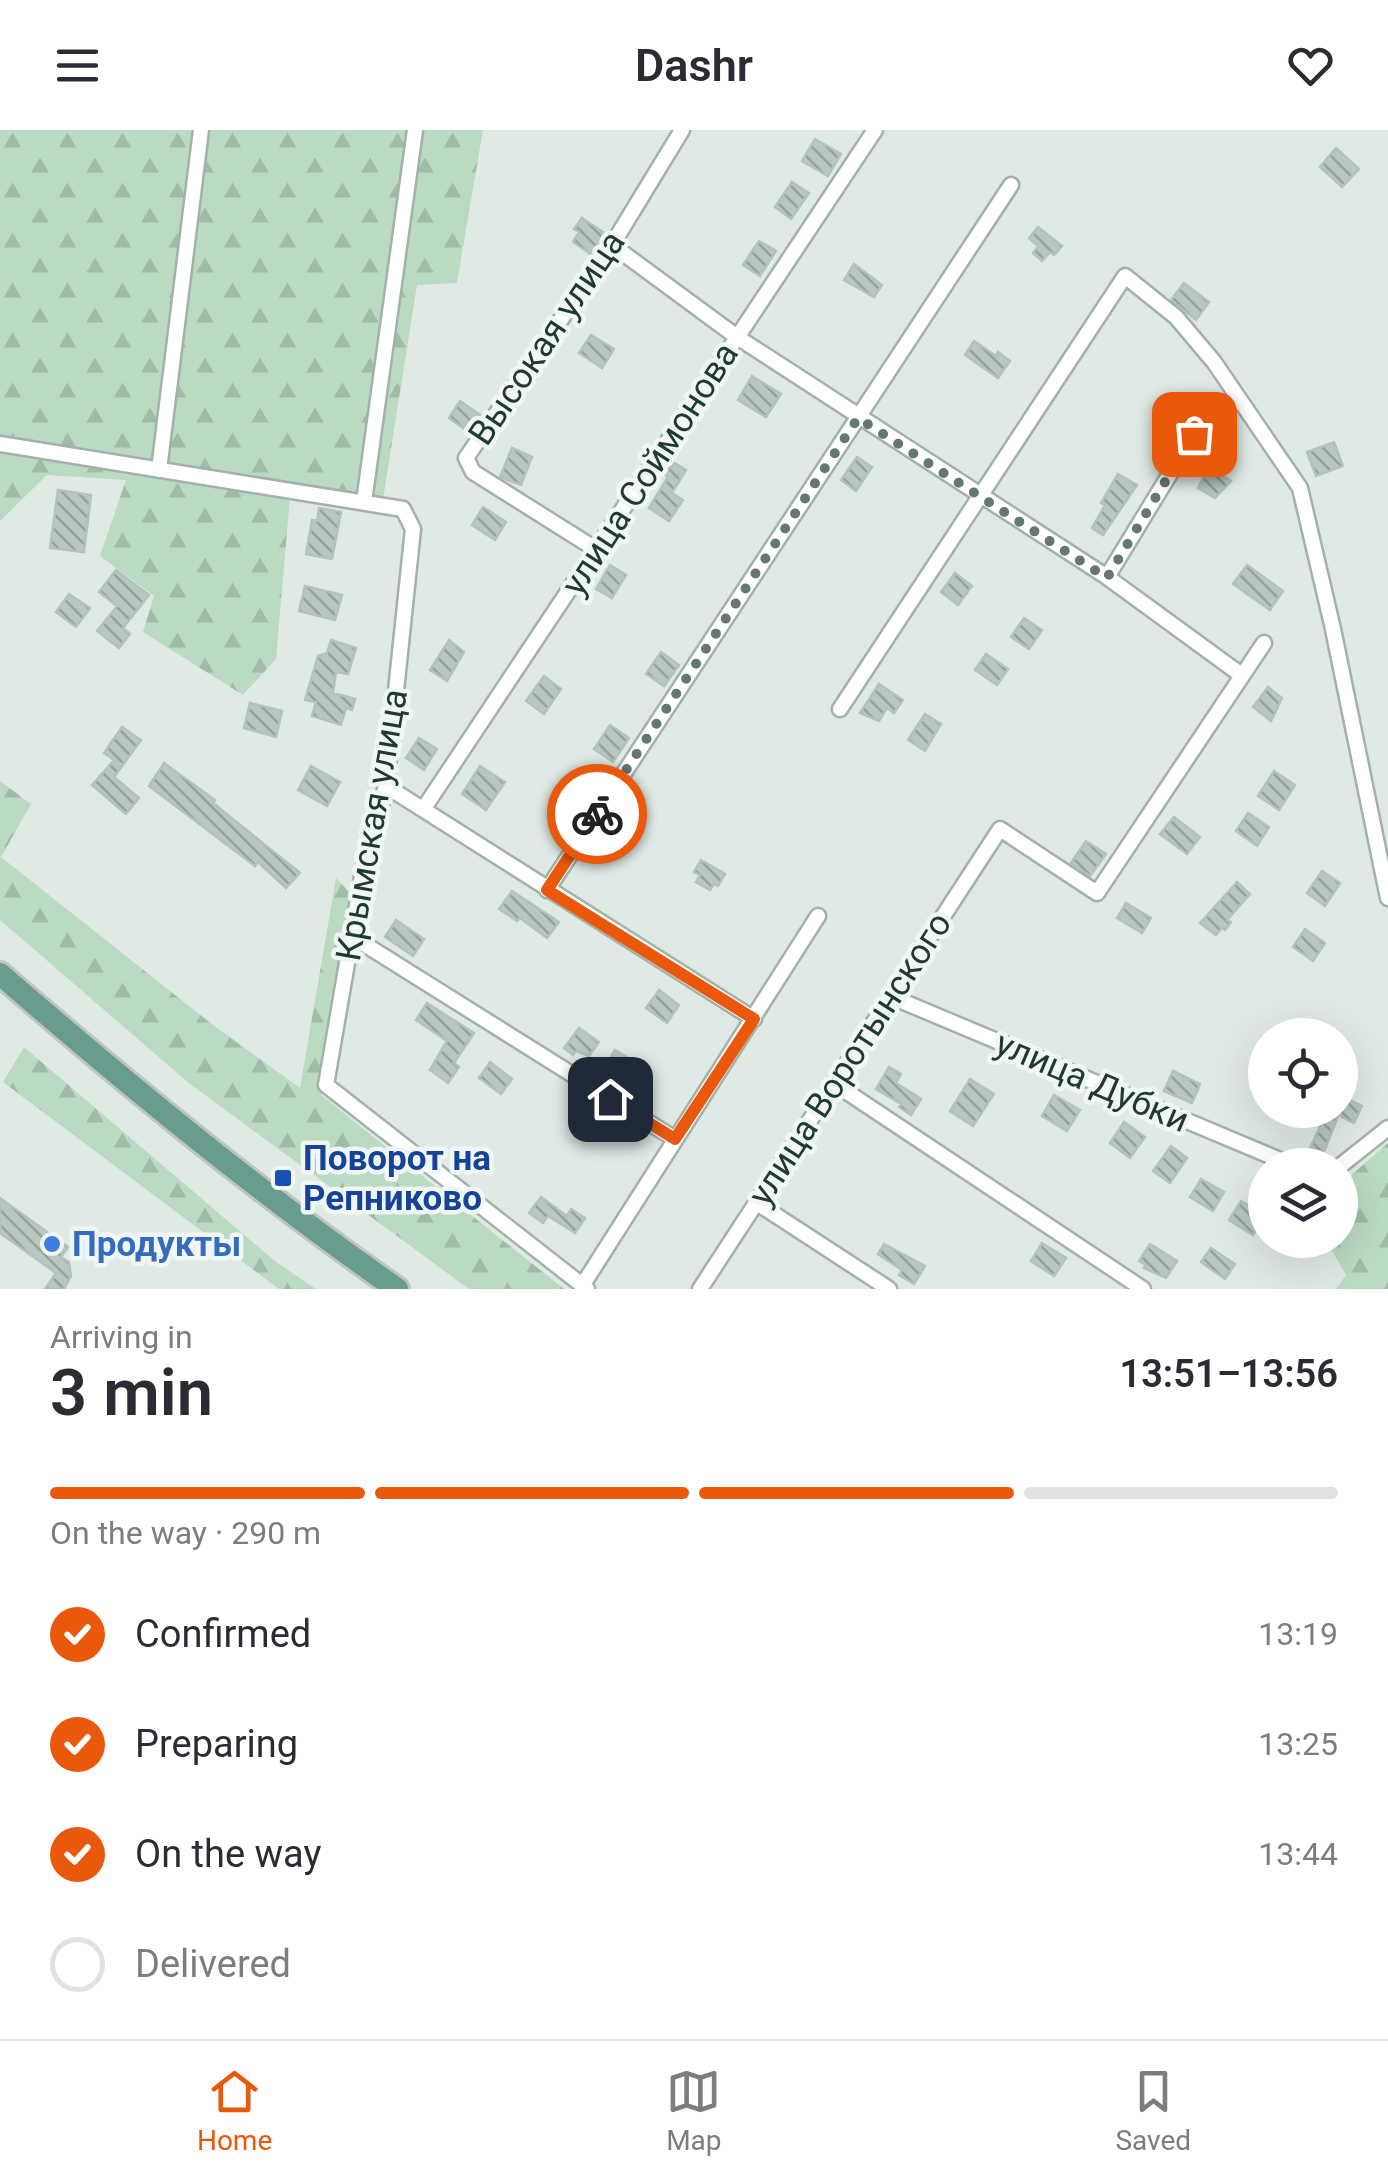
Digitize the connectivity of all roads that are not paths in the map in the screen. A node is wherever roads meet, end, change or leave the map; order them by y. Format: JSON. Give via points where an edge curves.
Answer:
{"nodes":[{"id":1,"x":201,"y":130,"type":"edge"},
{"id":2,"x":415,"y":130,"type":"edge"},
{"id":3,"x":682,"y":130,"type":"edge"},
{"id":4,"x":875,"y":130,"type":"edge"},
{"id":5,"x":1012,"y":185,"type":"dead end"},
{"id":6,"x":612,"y":245,"type":"junction"},
{"id":7,"x":737,"y":337,"type":"junction"},
{"id":8,"x":1242,"y":402,"type":"junction"},
{"id":9,"x":858,"y":418,"type":"junction"},
{"id":10,"x":0,"y":444,"type":"edge"},
{"id":11,"x":159,"y":470,"type":"junction"},
{"id":12,"x":979,"y":494,"type":"junction"},
{"id":13,"x":364,"y":502,"type":"junction"},
{"id":14,"x":597,"y":550,"type":"junction"},
{"id":15,"x":1107,"y":578,"type":"junction"},
{"id":16,"x":1264,"y":643,"type":"dead end"},
{"id":17,"x":1240,"y":674,"type":"junction"},
{"id":18,"x":840,"y":709,"type":"dead end"},
{"id":19,"x":386,"y":786,"type":"junction"},
{"id":20,"x":424,"y":808,"type":"junction"},
{"id":21,"x":547,"y":890,"type":"junction"},
{"id":22,"x":1388,"y":898,"type":"edge"},
{"id":23,"x":818,"y":916,"type":"dead end"},
{"id":24,"x":353,"y":937,"type":"junction"},
{"id":25,"x":0,"y":974,"type":"edge"},
{"id":26,"x":892,"y":996,"type":"junction"},
{"id":27,"x":754,"y":1019,"type":"junction"},
{"id":28,"x":835,"y":1084,"type":"junction"},
{"id":29,"x":1388,"y":1128,"type":"edge"},
{"id":30,"x":675,"y":1139,"type":"junction"},
{"id":31,"x":1252,"y":1148,"type":"edge"},
{"id":32,"x":1358,"y":1152,"type":"edge"},
{"id":33,"x":757,"y":1202,"type":"junction"},
{"id":34,"x":584,"y":1287,"type":"edge"},
{"id":35,"x":397,"y":1289,"type":"edge"},
{"id":36,"x":700,"y":1289,"type":"edge"},
{"id":37,"x":889,"y":1289,"type":"edge"},
{"id":38,"x":1143,"y":1289,"type":"edge"}],
"edges":[{"from":1,"to":11,"type":"street"},
{"from":2,"to":13,"type":"street"},
{"from":3,"to":6,"type":"street","name":"Высокая улица"},
{"from":4,"to":7,"type":"street","name":"улица Соймонова"},
{"from":5,"to":9,"type":"street"},
{"from":6,"to":7,"type":"street"},
{"from":6,"to":14,"type":"street","name":"Высокая улица","via":[[466,458],[473,472]]},
{"from":7,"to":9,"type":"street"},
{"from":7,"to":14,"type":"street","name":"улица Соймонова"},
{"from":8,"to":12,"type":"street","via":[[1176,317],[1125,276]]},
{"from":8,"to":15,"type":"street","via":[[1212,405]]},
{"from":8,"to":22,"type":"street","via":[[1300,488]]},
{"from":9,"to":12,"type":"street"},
{"from":9,"to":21,"type":"street"},
{"from":10,"to":11,"type":"street","name":"Крымская улица"},
{"from":11,"to":13,"type":"street","name":"Крымская улица"},
{"from":12,"to":15,"type":"street"},
{"from":12,"to":18,"type":"street"},
{"from":13,"to":19,"type":"street","name":"Крымская улица","via":[[403,510],[413,529]]},
{"from":14,"to":20,"type":"street","name":"улица Соймонова"},
{"from":15,"to":17,"type":"street"},
{"from":16,"to":17,"type":"street"},
{"from":17,"to":26,"type":"street","name":"улица Воротынского","via":[[1097,893],[1000,828]]},
{"from":19,"to":20,"type":"street"},
{"from":19,"to":24,"type":"street","name":"Крымская улица"},
{"from":20,"to":21,"type":"street"},
{"from":21,"to":27,"type":"street"},
{"from":23,"to":27,"type":"street"},
{"from":24,"to":30,"type":"street"},
{"from":24,"to":34,"type":"street","name":"Крымская улица","via":[[326,1085]]},
{"from":25,"to":35,"type":"main road","via":[[142,1098]]},
{"from":26,"to":28,"type":"street","name":"улица Воротынского"},
{"from":26,"to":31,"type":"street","name":"улица Дубки"},
{"from":27,"to":30,"type":"street"},
{"from":28,"to":33,"type":"street","name":"улица Воротынского"},
{"from":28,"to":38,"type":"street"},
{"from":29,"to":32,"type":"street"},
{"from":30,"to":34,"type":"street"},
{"from":33,"to":36,"type":"street","name":"улица Воротынского"},
{"from":33,"to":37,"type":"street"}]}
